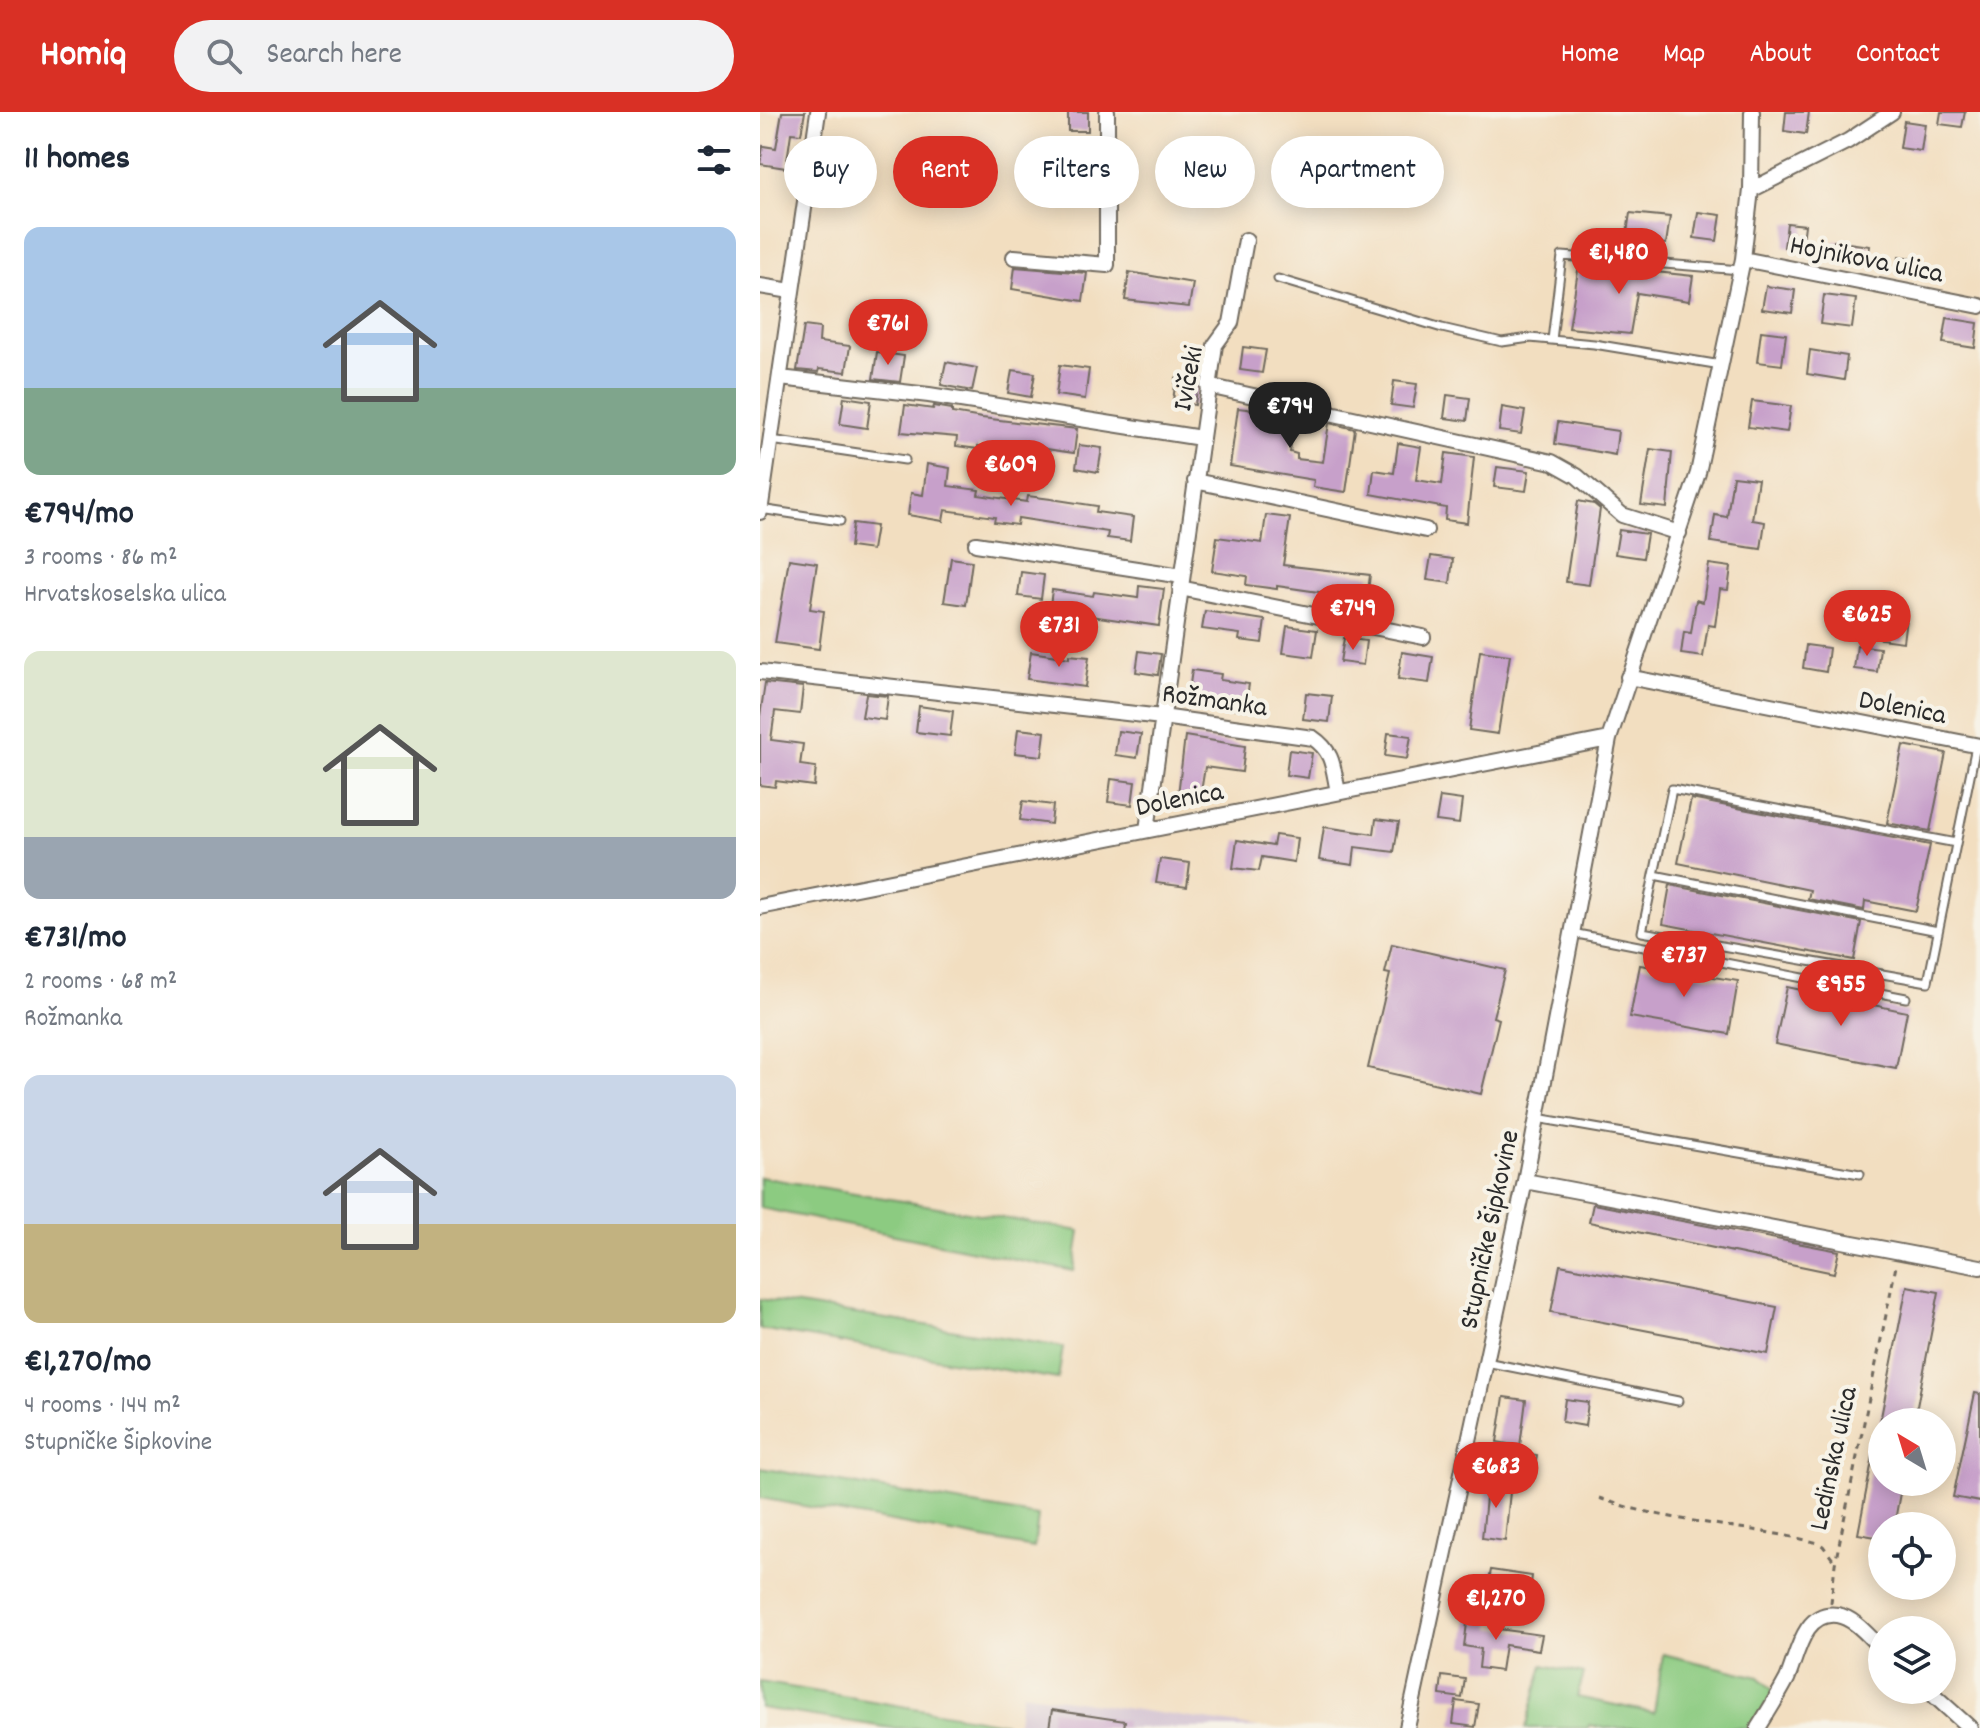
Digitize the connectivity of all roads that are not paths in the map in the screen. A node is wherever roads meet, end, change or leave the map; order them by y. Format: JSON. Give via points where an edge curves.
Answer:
{"nodes":[{"id":1,"x":818,"y":112,"type":"edge"},
{"id":2,"x":1107,"y":112,"type":"edge"},
{"id":3,"x":1752,"y":112,"type":"edge"},
{"id":4,"x":1892,"y":112,"type":"edge"},
{"id":5,"x":1751,"y":190,"type":"junction"},
{"id":6,"x":1246,"y":240,"type":"dead end"},
{"id":7,"x":1014,"y":257,"type":"dead end"},
{"id":8,"x":1742,"y":265,"type":"junction"},
{"id":9,"x":1278,"y":279,"type":"dead end"},
{"id":10,"x":760,"y":286,"type":"edge"},
{"id":11,"x":791,"y":291,"type":"junction"},
{"id":12,"x":1980,"y":306,"type":"edge"},
{"id":13,"x":1552,"y":340,"type":"junction"},
{"id":14,"x":1721,"y":365,"type":"junction"},
{"id":15,"x":780,"y":378,"type":"junction"},
{"id":16,"x":1208,"y":386,"type":"junction"},
{"id":17,"x":1201,"y":438,"type":"junction"},
{"id":18,"x":771,"y":440,"type":"junction"},
{"id":19,"x":905,"y":460,"type":"dead end"},
{"id":20,"x":1195,"y":481,"type":"junction"},
{"id":21,"x":760,"y":510,"type":"edge"},
{"id":22,"x":840,"y":521,"type":"dead end"},
{"id":23,"x":1426,"y":530,"type":"dead end"},
{"id":24,"x":1679,"y":533,"type":"junction"},
{"id":25,"x":976,"y":544,"type":"dead end"},
{"id":26,"x":1181,"y":582,"type":"junction"},
{"id":27,"x":1423,"y":637,"type":"dead end"},
{"id":28,"x":760,"y":672,"type":"edge"},
{"id":29,"x":1628,"y":677,"type":"junction"},
{"id":30,"x":1162,"y":717,"type":"junction"},
{"id":31,"x":1609,"y":739,"type":"junction"},
{"id":32,"x":1978,"y":746,"type":"edge"},
{"id":33,"x":1970,"y":775,"type":"junction"},
{"id":34,"x":1980,"y":777,"type":"edge"},
{"id":35,"x":1338,"y":792,"type":"junction"},
{"id":36,"x":1147,"y":830,"type":"junction"},
{"id":37,"x":1956,"y":843,"type":"junction"},
{"id":38,"x":1654,"y":875,"type":"junction"},
{"id":39,"x":760,"y":907,"type":"edge"},
{"id":40,"x":1938,"y":931,"type":"junction"},
{"id":41,"x":1572,"y":933,"type":"junction"},
{"id":42,"x":1906,"y":998,"type":"dead end"},
{"id":43,"x":1537,"y":1118,"type":"junction"},
{"id":44,"x":1860,"y":1174,"type":"dead end"},
{"id":45,"x":1525,"y":1181,"type":"junction"},
{"id":46,"x":1980,"y":1267,"type":"edge"},
{"id":47,"x":1486,"y":1362,"type":"junction"},
{"id":48,"x":1678,"y":1401,"type":"dead end"},
{"id":49,"x":1868,"y":1636,"type":"edge"},
{"id":50,"x":1943,"y":1704,"type":"edge"},
{"id":51,"x":1407,"y":1728,"type":"edge"},
{"id":52,"x":1758,"y":1728,"type":"edge"},
{"id":53,"x":1970,"y":1728,"type":"edge"}],
"edges":[{"from":1,"to":11,"type":"street"},
{"from":2,"to":7,"type":"street","via":[[1107,265]]},
{"from":3,"to":5,"type":"street","name":"Stupničke Šipkovine"},
{"from":4,"to":5,"type":"street","via":[[1848,141]]},
{"from":5,"to":8,"type":"street","name":"Stupničke Šipkovine"},
{"from":6,"to":16,"type":"street","name":"Ivičeki","via":[[1231,323],[1215,345]]},
{"from":8,"to":12,"type":"street","name":"Hojnikova ulica"},
{"from":8,"to":13,"type":"lane","via":[[1562,256]]},
{"from":8,"to":14,"type":"street","name":"Stupničke Šipkovine"},
{"from":9,"to":13,"type":"lane","via":[[1502,342]]},
{"from":10,"to":11,"type":"street"},
{"from":11,"to":15,"type":"street"},
{"from":13,"to":14,"type":"lane"},
{"from":14,"to":24,"type":"street","name":"Stupničke Šipkovine"},
{"from":15,"to":17,"type":"street","via":[[929,395]]},
{"from":15,"to":18,"type":"street"},
{"from":16,"to":17,"type":"street","name":"Ivičeki"},
{"from":16,"to":24,"type":"street","via":[[1552,462],[1622,515]]},
{"from":17,"to":20,"type":"street","name":"Ivičeki"},
{"from":18,"to":19,"type":"lane"},
{"from":18,"to":21,"type":"street"},
{"from":20,"to":23,"type":"street"},
{"from":20,"to":26,"type":"street","name":"Ivičeki"},
{"from":21,"to":22,"type":"lane"},
{"from":24,"to":29,"type":"street","name":"Stupničke Šipkovine"},
{"from":25,"to":26,"type":"street"},
{"from":26,"to":27,"type":"street"},
{"from":26,"to":30,"type":"street","name":"Ivičeki"},
{"from":28,"to":30,"type":"street","name":"Rožmanka"},
{"from":29,"to":31,"type":"street","name":"Stupničke Šipkovine"},
{"from":29,"to":32,"type":"street","name":"Dolenica"},
{"from":30,"to":35,"type":"street","name":"Rožmanka","via":[[1313,738],[1326,746]]},
{"from":30,"to":36,"type":"street","name":"Ivičeki"},
{"from":31,"to":35,"type":"street","name":"Dolenica"},
{"from":31,"to":41,"type":"street","name":"Stupničke Šipkovine"},
{"from":32,"to":33,"type":"lane"},
{"from":33,"to":34,"type":"lane"},
{"from":33,"to":37,"type":"lane"},
{"from":35,"to":36,"type":"street","name":"Dolenica"},
{"from":36,"to":39,"type":"street","name":"Dolenica"},
{"from":37,"to":38,"type":"lane","via":[[1672,789]]},
{"from":37,"to":40,"type":"lane"},
{"from":38,"to":40,"type":"lane"},
{"from":38,"to":40,"type":"lane","via":[[1642,932],[1928,982]]},
{"from":41,"to":42,"type":"lane"},
{"from":41,"to":43,"type":"street","name":"Stupničke Šipkovine"},
{"from":43,"to":44,"type":"lane"},
{"from":43,"to":45,"type":"street","name":"Stupničke Šipkovine"},
{"from":45,"to":46,"type":"street"},
{"from":45,"to":47,"type":"street","name":"Stupničke Šipkovine"},
{"from":47,"to":48,"type":"lane"},
{"from":47,"to":51,"type":"street","name":"Stupničke Šipkovine"},
{"from":49,"to":52,"type":"street","via":[[1832,1615],[1818,1619],[1806,1630],[1786,1681]]},
{"from":50,"to":53,"type":"street"}]}
